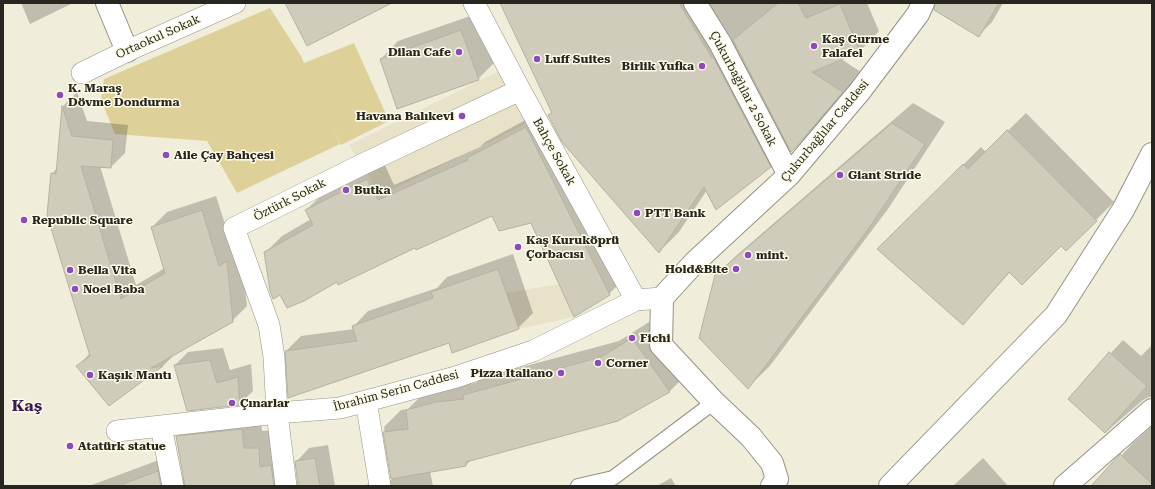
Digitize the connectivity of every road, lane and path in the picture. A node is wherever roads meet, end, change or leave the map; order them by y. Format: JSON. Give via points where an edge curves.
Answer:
{"nodes":[{"id":1,"x":107,"y":3,"type":"edge"},
{"id":2,"x":235,"y":3,"type":"edge"},
{"id":3,"x":474,"y":3,"type":"edge"},
{"id":4,"x":695,"y":3,"type":"edge"},
{"id":5,"x":923,"y":3,"type":"edge"},
{"id":6,"x":127,"y":51,"type":"junction"},
{"id":7,"x":82,"y":73,"type":"dead end"},
{"id":8,"x":520,"y":90,"type":"junction"},
{"id":9,"x":1152,"y":154,"type":"edge"},
{"id":10,"x":789,"y":175,"type":"junction"},
{"id":11,"x":662,"y":298,"type":"junction"},
{"id":12,"x":636,"y":300,"type":"junction"},
{"id":13,"x":366,"y":401,"type":"junction"},
{"id":14,"x":714,"y":402,"type":"junction"},
{"id":15,"x":1152,"y":410,"type":"edge"},
{"id":16,"x":277,"y":413,"type":"junction"},
{"id":17,"x":161,"y":426,"type":"junction"},
{"id":18,"x":117,"y":431,"type":"dead end"},
{"id":19,"x":173,"y":486,"type":"edge"},
{"id":20,"x":286,"y":486,"type":"edge"},
{"id":21,"x":380,"y":486,"type":"edge"},
{"id":22,"x":578,"y":486,"type":"edge"},
{"id":23,"x":772,"y":486,"type":"edge"},
{"id":24,"x":890,"y":486,"type":"edge"},
{"id":25,"x":1065,"y":486,"type":"edge"}],
"edges":[{"from":1,"to":6,"type":"street"},
{"from":2,"to":6,"type":"street","name":"Ortaokul Sokak"},
{"from":3,"to":8,"type":"street","name":"Bahçe Sokak"},
{"from":4,"to":10,"type":"street","name":"Çukurbağlılar 2 Sokak","via":[[720,43]]},
{"from":5,"to":10,"type":"street","name":"Çukurbağlılar Caddesi","via":[[918,14],[860,91]]},
{"from":6,"to":7,"type":"street","name":"Ortaokul Sokak"},
{"from":8,"to":12,"type":"street","name":"Bahçe Sokak"},
{"from":8,"to":16,"type":"street","name":"Öztürk Sokak","via":[[234,228],[269,324],[274,357]]},
{"from":9,"to":24,"type":"street","via":[[1123,210],[1056,315]]},
{"from":10,"to":11,"type":"street","name":"Çukurbağlılar Caddesi","via":[[695,262]]},
{"from":11,"to":12,"type":"street"},
{"from":11,"to":14,"type":"street","via":[[661,345]]},
{"from":12,"to":13,"type":"street","name":"İbrahim Serin Caddesi","via":[[533,350],[456,377]]},
{"from":13,"to":16,"type":"street","name":"İbrahim Serin Caddesi","via":[[340,408]]},
{"from":13,"to":21,"type":"street"},
{"from":14,"to":22,"type":"lane","via":[[613,478]]},
{"from":14,"to":23,"type":"street","via":[[751,437],[772,463],[777,479]]},
{"from":15,"to":25,"type":"street"},
{"from":16,"to":17,"type":"street","name":"İbrahim Serin Caddesi"},
{"from":16,"to":20,"type":"street"},
{"from":17,"to":18,"type":"street","name":"İbrahim Serin Caddesi"},
{"from":17,"to":19,"type":"street"}]}
